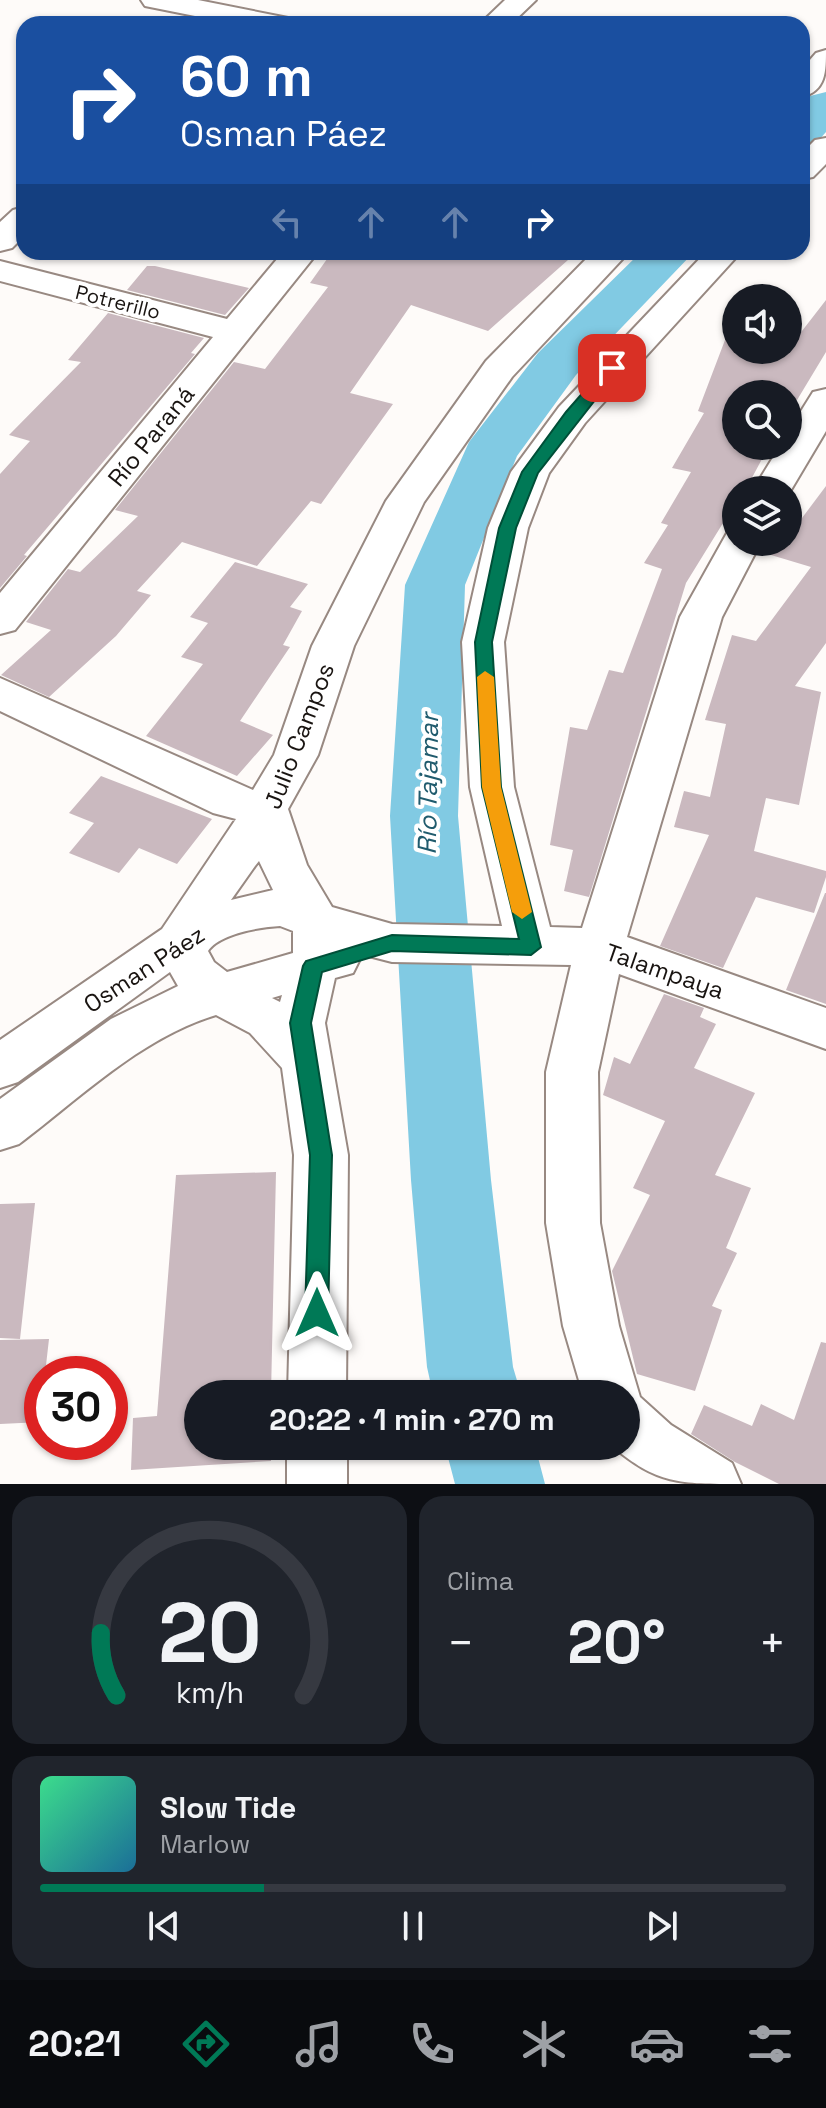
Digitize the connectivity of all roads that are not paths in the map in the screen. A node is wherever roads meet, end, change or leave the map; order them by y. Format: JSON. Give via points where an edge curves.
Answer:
{"nodes":[{"id":1,"x":155,"y":0,"type":"edge"},
{"id":2,"x":522,"y":0,"type":"edge"},
{"id":3,"x":225,"y":13,"type":"edge"},
{"id":4,"x":503,"y":16,"type":"edge"},
{"id":5,"x":826,"y":59,"type":"edge"},
{"id":6,"x":810,"y":78,"type":"edge"},
{"id":7,"x":826,"y":147,"type":"edge"},
{"id":8,"x":810,"y":163,"type":"edge"},
{"id":9,"x":16,"y":225,"type":"edge"},
{"id":10,"x":0,"y":241,"type":"edge"},
{"id":11,"x":294,"y":260,"type":"edge"},
{"id":12,"x":604,"y":260,"type":"edge"},
{"id":13,"x":717,"y":260,"type":"edge"},
{"id":14,"x":0,"y":271,"type":"edge"},
{"id":15,"x":236,"y":332,"type":"junction"},
{"id":16,"x":821,"y":417,"type":"edge"},
{"id":17,"x":781,"y":476,"type":"edge"},
{"id":18,"x":734,"y":556,"type":"edge"},
{"id":19,"x":0,"y":620,"type":"edge"},
{"id":20,"x":0,"y":693,"type":"edge"},
{"id":21,"x":265,"y":809,"type":"junction"},
{"id":22,"x":313,"y":917,"type":"junction"},
{"id":23,"x":185,"y":938,"type":"junction"},
{"id":24,"x":392,"y":943,"type":"junction"},
{"id":25,"x":515,"y":947,"type":"junction"},
{"id":26,"x":600,"y":947,"type":"junction"},
{"id":27,"x":313,"y":966,"type":"junction"},
{"id":28,"x":217,"y":992,"type":"junction"},
{"id":29,"x":826,"y":1029,"type":"edge"},
{"id":30,"x":305,"y":1059,"type":"junction"},
{"id":31,"x":0,"y":1067,"type":"edge"},
{"id":32,"x":0,"y":1128,"type":"edge"},
{"id":33,"x":317,"y":1380,"type":"edge"},
{"id":34,"x":608,"y":1380,"type":"edge"},
{"id":35,"x":640,"y":1434,"type":"edge"},
{"id":36,"x":317,"y":1460,"type":"edge"},
{"id":37,"x":317,"y":1484,"type":"edge"},
{"id":38,"x":711,"y":1484,"type":"edge"}],
"edges":[{"from":1,"to":3,"type":"street"},
{"from":2,"to":4,"type":"street"},
{"from":5,"to":6,"type":"street"},
{"from":7,"to":8,"type":"street"},
{"from":9,"to":10,"type":"street"},
{"from":11,"to":15,"type":"street","name":"Río Paraná"},
{"from":12,"to":21,"type":"street","name":"Julio Campos","via":[[499,369],[405,501],[333,646],[296,755]]},
{"from":13,"to":25,"type":"street","via":[[572,415],[530,472],[508,528],[483,642],[492,787]]},
{"from":14,"to":15,"type":"street","name":"Potrerillo"},
{"from":15,"to":19,"type":"street","name":"Río Paraná"},
{"from":16,"to":17,"type":"street"},
{"from":18,"to":26,"type":"street","via":[[701,617]]},
{"from":20,"to":21,"type":"street","via":[[229,801]]},
{"from":21,"to":22,"type":"street","name":"Julio Campos","via":[[285,870]]},
{"from":21,"to":23,"type":"street","via":[[186,926]]},
{"from":22,"to":23,"type":"street","name":"Osman Páez","via":[[283,908],[261,909]]},
{"from":22,"to":24,"type":"street","name":"Osman Páez"},
{"from":22,"to":27,"type":"street","name":"Julio Campos","via":[[318,948]]},
{"from":23,"to":28,"type":"street","via":[[184,951],[197,976]]},
{"from":23,"to":31,"type":"street","name":"Osman Páez"},
{"from":24,"to":25,"type":"street","name":"Osman Páez"},
{"from":24,"to":27,"type":"street","name":"Osman Páez"},
{"from":25,"to":26,"type":"street","name":"Talampaya"},
{"from":26,"to":29,"type":"street","name":"Talampaya"},
{"from":26,"to":34,"type":"street","via":[[572,1072],[573,1223],[591,1326]]},
{"from":27,"to":28,"type":"street","name":"Osman Páez"},
{"from":27,"to":30,"type":"street","name":"Julio Campos","via":[[300,1023]]},
{"from":28,"to":30,"type":"street","via":[[268,1019]]},
{"from":28,"to":32,"type":"street","name":"Osman Páez","via":[[129,1033]]},
{"from":30,"to":33,"type":"street","name":"Julio Campos","via":[[321,1155]]},
{"from":35,"to":38,"type":"street"},
{"from":36,"to":37,"type":"street"}]}
